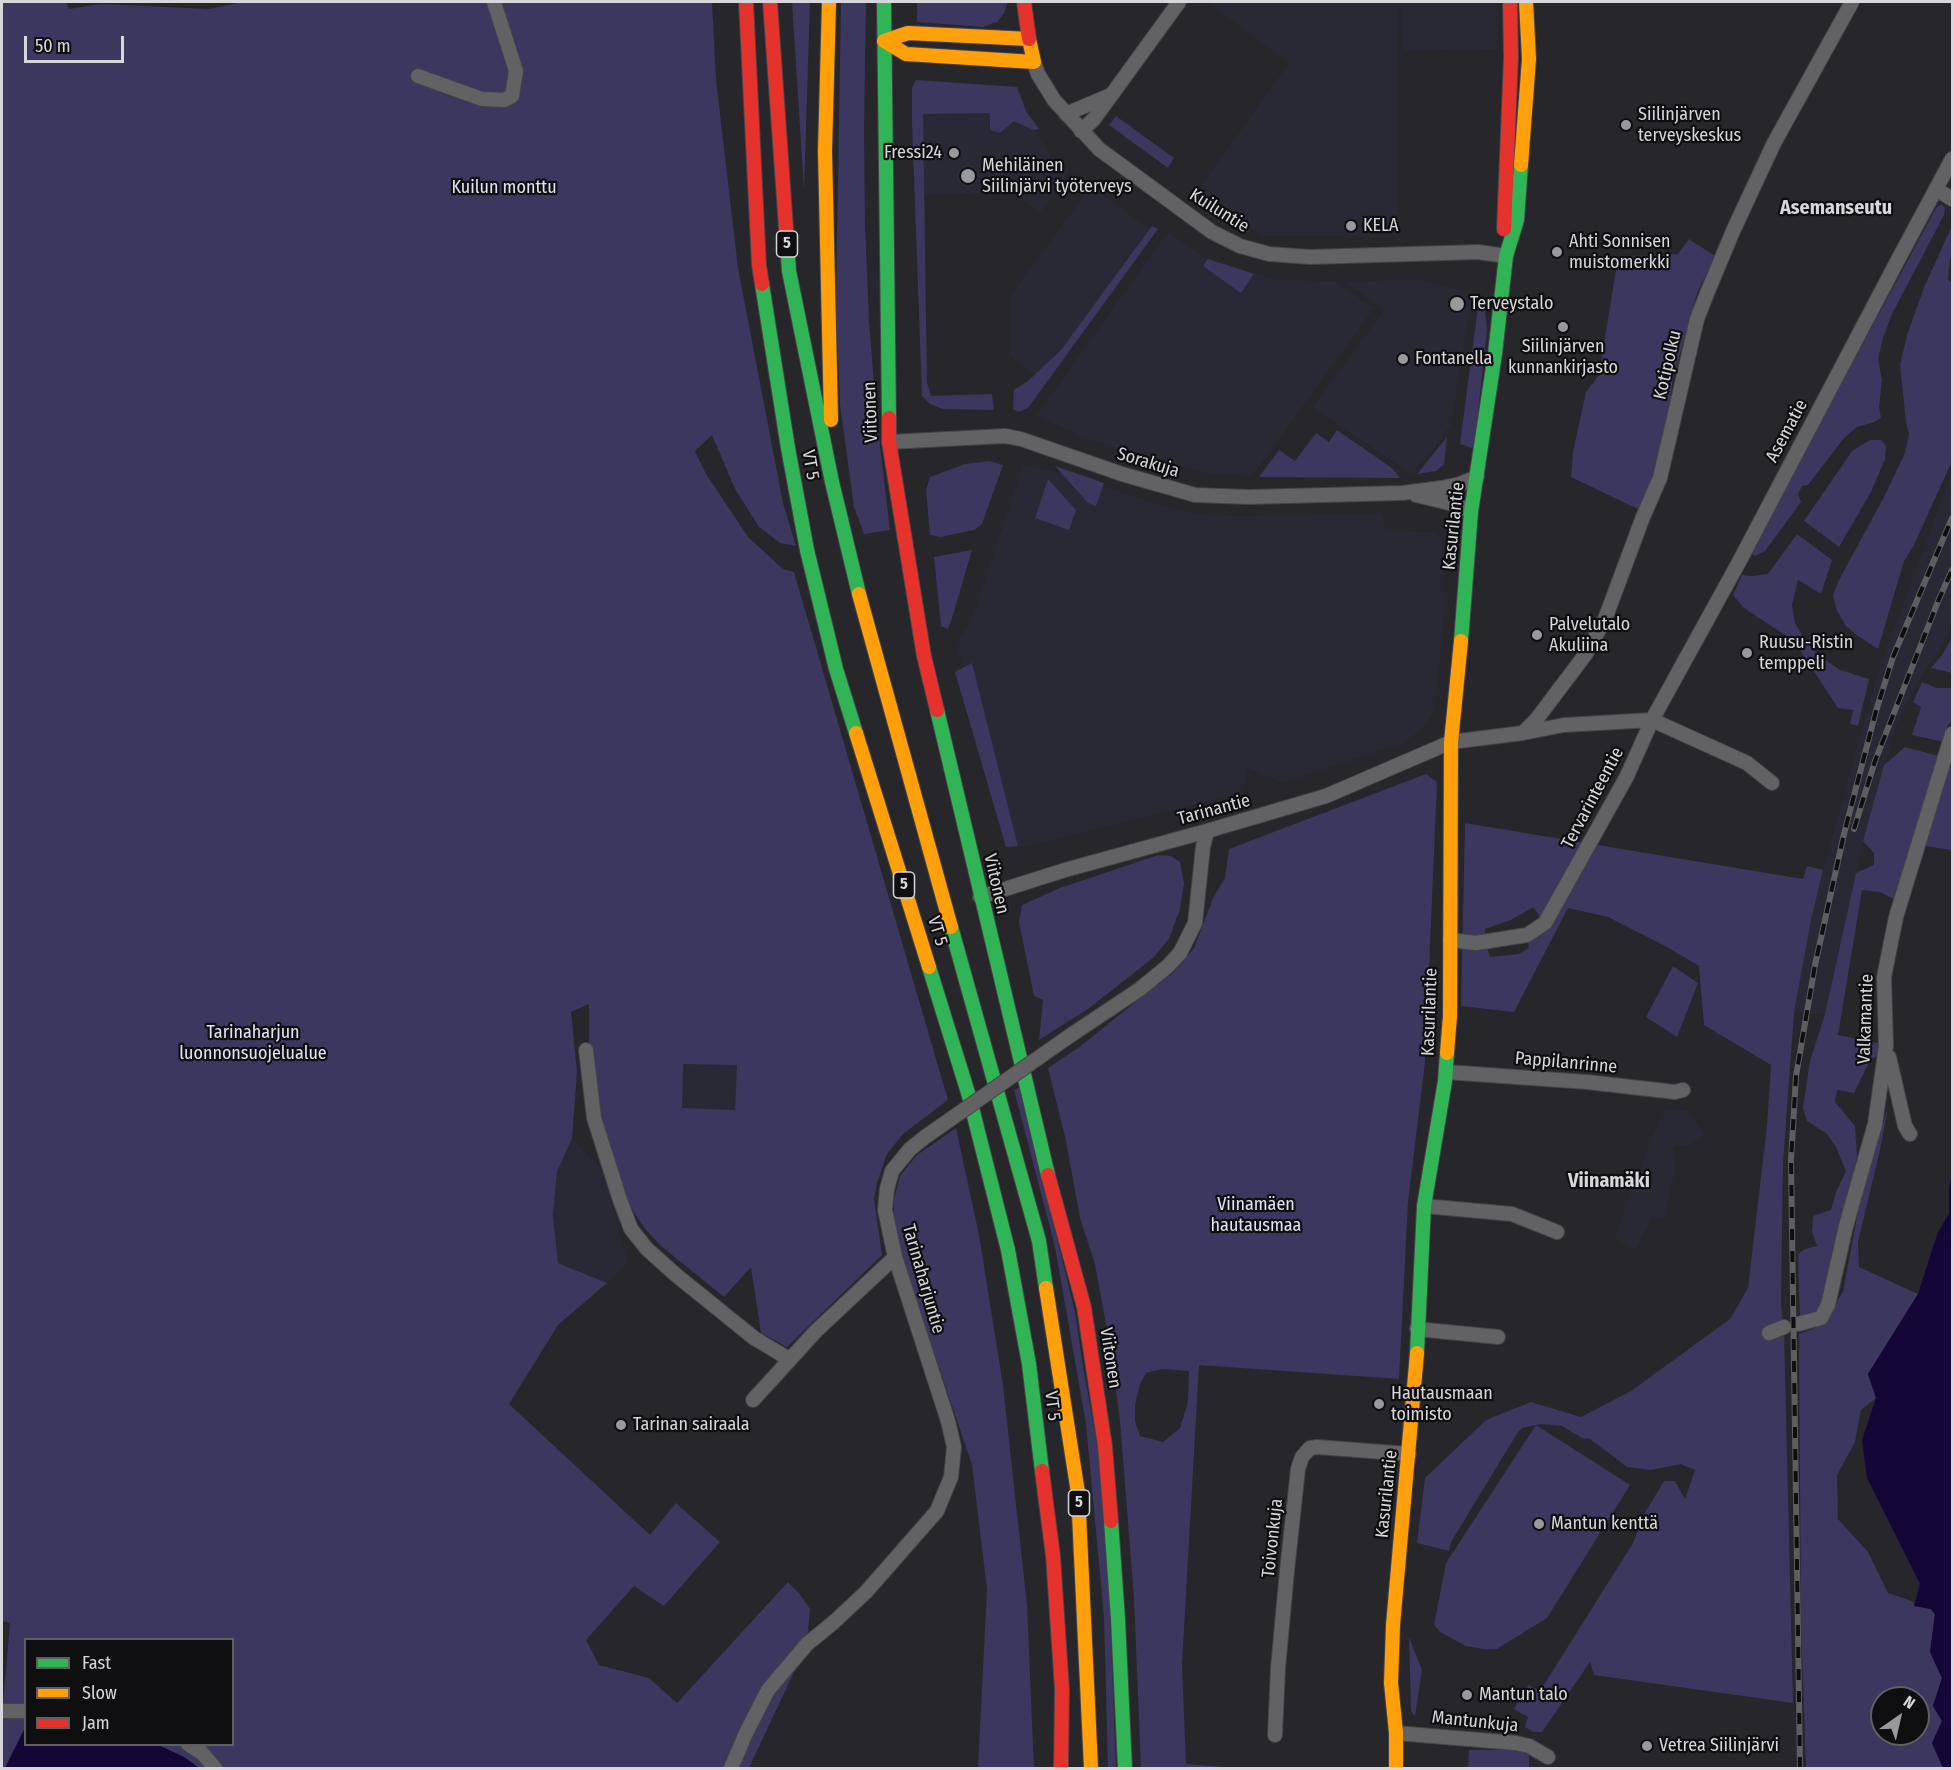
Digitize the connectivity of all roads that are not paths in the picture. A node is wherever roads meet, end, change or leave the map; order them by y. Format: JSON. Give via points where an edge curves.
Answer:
{"nodes":[{"id":1,"x":494,"y":2,"type":"edge"},
{"id":2,"x":746,"y":2,"type":"edge"},
{"id":3,"x":770,"y":2,"type":"edge"},
{"id":4,"x":829,"y":2,"type":"edge"},
{"id":5,"x":884,"y":2,"type":"edge"},
{"id":6,"x":1024,"y":2,"type":"edge"},
{"id":7,"x":1179,"y":2,"type":"edge"},
{"id":8,"x":1509,"y":2,"type":"edge"},
{"id":9,"x":1526,"y":2,"type":"edge"},
{"id":10,"x":1852,"y":2,"type":"edge"},
{"id":11,"x":1029,"y":39,"type":"junction"},
{"id":12,"x":884,"y":41,"type":"junction"},
{"id":13,"x":1034,"y":62,"type":"junction"},
{"id":14,"x":418,"y":76,"type":"dead end"},
{"id":15,"x":1113,"y":94,"type":"junction"},
{"id":16,"x":1066,"y":114,"type":"junction"},
{"id":17,"x":1081,"y":131,"type":"junction"},
{"id":18,"x":1953,"y":159,"type":"edge"},
{"id":19,"x":1935,"y":189,"type":"junction"},
{"id":20,"x":1953,"y":199,"type":"edge"},
{"id":21,"x":1506,"y":256,"type":"junction"},
{"id":22,"x":889,"y":442,"type":"junction"},
{"id":23,"x":1477,"y":477,"type":"junction"},
{"id":24,"x":832,"y":483,"type":"junction"},
{"id":25,"x":1402,"y":493,"type":"junction"},
{"id":26,"x":1471,"y":512,"type":"junction"},
{"id":27,"x":1652,"y":720,"type":"junction"},
{"id":28,"x":1522,"y":733,"type":"junction"},
{"id":29,"x":1953,"y":734,"type":"edge"},
{"id":30,"x":1451,"y":741,"type":"junction"},
{"id":31,"x":1772,"y":783,"type":"dead end"},
{"id":32,"x":1207,"y":831,"type":"junction"},
{"id":33,"x":980,"y":897,"type":"junction"},
{"id":34,"x":1450,"y":940,"type":"junction"},
{"id":35,"x":1886,"y":1046,"type":"junction"},
{"id":36,"x":586,"y":1050,"type":"dead end"},
{"id":37,"x":1446,"y":1072,"type":"junction"},
{"id":38,"x":1683,"y":1090,"type":"dead end"},
{"id":39,"x":1910,"y":1134,"type":"dead end"},
{"id":40,"x":1424,"y":1206,"type":"junction"},
{"id":41,"x":1557,"y":1232,"type":"dead end"},
{"id":42,"x":895,"y":1257,"type":"junction"},
{"id":43,"x":1798,"y":1324,"type":"dead end"},
{"id":44,"x":1784,"y":1327,"type":"dead end"},
{"id":45,"x":1418,"y":1329,"type":"junction"},
{"id":46,"x":1769,"y":1333,"type":"dead end"},
{"id":47,"x":1498,"y":1336,"type":"dead end"},
{"id":48,"x":789,"y":1359,"type":"junction"},
{"id":49,"x":753,"y":1400,"type":"dead end"},
{"id":50,"x":1409,"y":1454,"type":"junction"},
{"id":51,"x":2,"y":1711,"type":"edge"},
{"id":52,"x":24,"y":1711,"type":"edge"},
{"id":53,"x":1396,"y":1733,"type":"junction"},
{"id":54,"x":1275,"y":1735,"type":"dead end"},
{"id":55,"x":191,"y":1746,"type":"edge"},
{"id":56,"x":1548,"y":1757,"type":"dead end"},
{"id":57,"x":215,"y":1768,"type":"edge"},
{"id":58,"x":731,"y":1768,"type":"edge"},
{"id":59,"x":1061,"y":1768,"type":"edge"},
{"id":60,"x":1091,"y":1768,"type":"edge"},
{"id":61,"x":1125,"y":1768,"type":"edge"},
{"id":62,"x":1396,"y":1768,"type":"edge"}],
"edges":[{"from":1,"to":14,"type":"street","via":[[516,71],[512,96],[504,100],[482,99]]},
{"from":2,"to":59,"type":"main road","name":"VT 5","number":"5","via":[[759,265],[807,550],[836,669],[969,1096],[1008,1250],[1027,1352],[1053,1556],[1062,1689]]},
{"from":3,"to":24,"type":"main road","name":"VT 5","number":"5","via":[[789,271]]},
{"from":4,"to":24,"type":"main road","via":[[825,151]]},
{"from":5,"to":12,"type":"main road","name":"Viitonen"},
{"from":6,"to":11,"type":"main road","name":"Kuiluntie"},
{"from":7,"to":15,"type":"street"},
{"from":8,"to":21,"type":"main road","name":"Kasurilantie"},
{"from":9,"to":21,"type":"main road","name":"Kasurilantie","via":[[1529,59],[1518,208]]},
{"from":10,"to":28,"type":"street","name":"Kotipolku","via":[[1774,143],[1732,231],[1697,320],[1660,478],[1605,619],[1585,655]]},
{"from":11,"to":12,"type":"main road","via":[[908,33]]},
{"from":11,"to":13,"type":"main road","name":"Kuiluntie"},
{"from":12,"to":13,"type":"main road","via":[[906,54]]},
{"from":12,"to":22,"type":"main road","name":"Viitonen"},
{"from":13,"to":16,"type":"street","name":"Kuiluntie"},
{"from":15,"to":16,"type":"street"},
{"from":15,"to":17,"type":"street"},
{"from":16,"to":17,"type":"street","name":"Kuiluntie"},
{"from":17,"to":21,"type":"street","name":"Kuiluntie","via":[[1098,150],[1197,221],[1240,246],[1269,254],[1310,257],[1478,252]]},
{"from":18,"to":19,"type":"street","name":"Asematie"},
{"from":19,"to":20,"type":"street"},
{"from":19,"to":27,"type":"street","name":"Asematie"},
{"from":21,"to":23,"type":"main road","name":"Kasurilantie"},
{"from":22,"to":25,"type":"street","name":"Sorakuja","via":[[1005,436],[1195,495]]},
{"from":22,"to":33,"type":"main road","name":"Viitonen","via":[[924,656]]},
{"from":23,"to":25,"type":"street","name":"Sorakuja","via":[[1442,488]]},
{"from":23,"to":26,"type":"main road","name":"Kasurilantie"},
{"from":24,"to":60,"type":"main road","name":"VT 5","number":"5","via":[[873,649],[1039,1241],[1078,1493]]},
{"from":25,"to":26,"type":"street","name":"Sorakuja","via":[[1441,500]]},
{"from":26,"to":30,"type":"main road","name":"Kasurilantie"},
{"from":27,"to":28,"type":"street","name":"Tarinantie","via":[[1564,724]]},
{"from":27,"to":31,"type":"street","via":[[1747,764]]},
{"from":27,"to":34,"type":"street","name":"Tervarinteentie","via":[[1627,776],[1545,923],[1527,935],[1476,943]]},
{"from":28,"to":30,"type":"street","name":"Tarinantie"},
{"from":29,"to":35,"type":"street","name":"Valkamantie","via":[[1896,917],[1884,977]]},
{"from":30,"to":32,"type":"street","name":"Tarinantie","via":[[1326,796]]},
{"from":30,"to":34,"type":"main road","name":"Kasurilantie"},
{"from":32,"to":33,"type":"street","name":"Tarinantie"},
{"from":32,"to":42,"type":"street","name":"Tarinaharjuntie","bridge":true,"via":[[1195,923],[1180,953],[1168,966],[898,1160],[889,1180],[885,1210]]},
{"from":33,"to":61,"type":"main road","name":"Viitonen","via":[[1084,1307],[1106,1446]]},
{"from":34,"to":37,"type":"main road","name":"Kasurilantie"},
{"from":35,"to":39,"type":"street"},
{"from":35,"to":43,"type":"street","name":"Valkamantie","via":[[1875,1124],[1828,1305],[1821,1318]]},
{"from":36,"to":48,"type":"street","via":[[594,1118],[631,1229],[676,1275],[754,1338]]},
{"from":37,"to":38,"type":"street","name":"Pappilanrinne"},
{"from":37,"to":40,"type":"main road","name":"Kasurilantie"},
{"from":40,"to":41,"type":"street","via":[[1512,1214]]},
{"from":40,"to":45,"type":"main road","name":"Kasurilantie"},
{"from":42,"to":48,"type":"street"},
{"from":42,"to":58,"type":"street","name":"Tarinaharjuntie","via":[[948,1421],[954,1447],[951,1477],[937,1511],[866,1592],[807,1644],[768,1690]]},
{"from":44,"to":46,"type":"street"},
{"from":45,"to":47,"type":"street"},
{"from":45,"to":50,"type":"main road","name":"Kasurilantie"},
{"from":48,"to":49,"type":"street"},
{"from":50,"to":53,"type":"main road","name":"Kasurilantie","via":[[1393,1625],[1391,1683]]},
{"from":50,"to":54,"type":"street","name":"Toivonkuja","via":[[1317,1447],[1310,1448],[1302,1457],[1287,1570]]},
{"from":51,"to":52,"type":"street"},
{"from":53,"to":56,"type":"street","name":"Mantunkuja","via":[[1516,1743]]},
{"from":53,"to":62,"type":"main road","name":"Kasurilantie"},
{"from":55,"to":57,"type":"street"}]}
